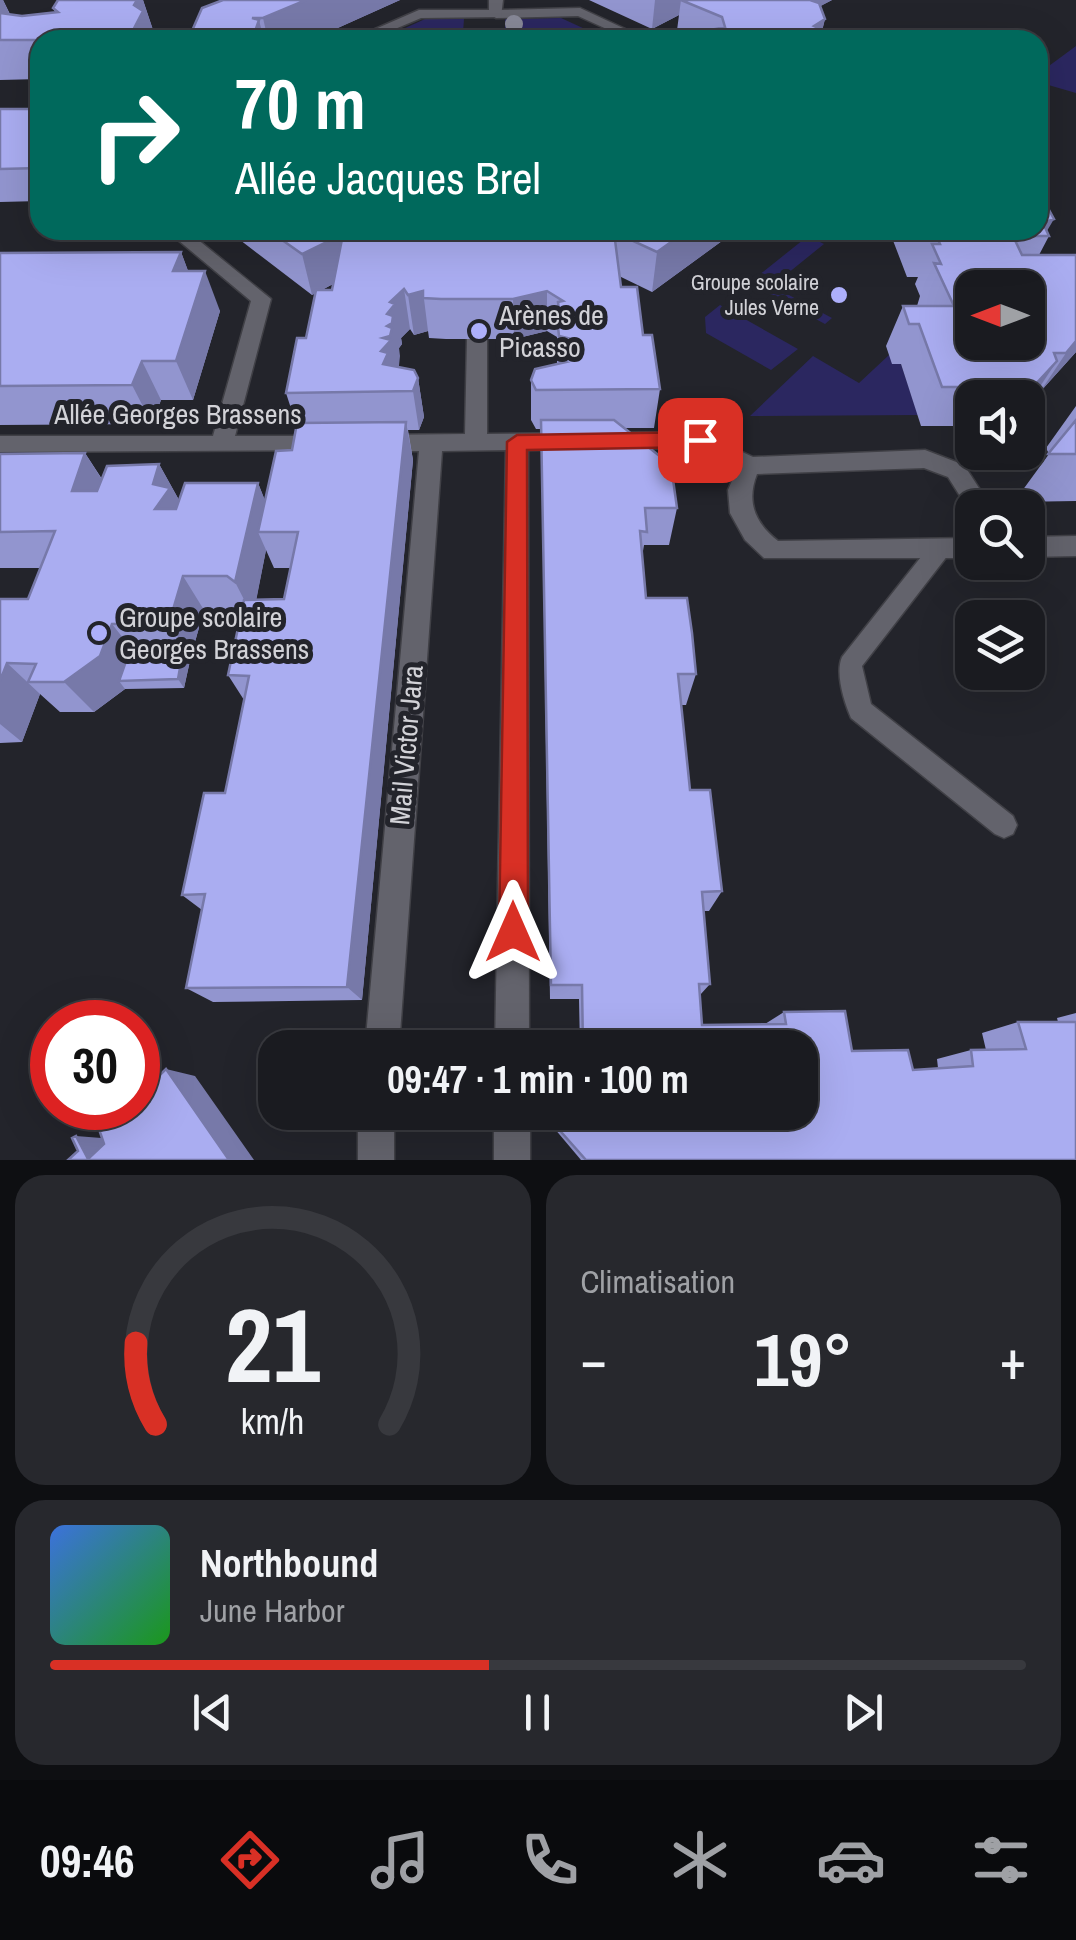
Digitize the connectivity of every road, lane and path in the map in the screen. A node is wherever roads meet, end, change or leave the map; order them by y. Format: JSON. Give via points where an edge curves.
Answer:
{"nodes":[{"id":1,"x":496,"y":7,"type":"edge"},
{"id":2,"x":381,"y":30,"type":"edge"},
{"id":3,"x":620,"y":30,"type":"edge"},
{"id":4,"x":187,"y":240,"type":"edge"},
{"id":5,"x":477,"y":339,"type":"edge"},
{"id":6,"x":517,"y":442,"type":"junction"},
{"id":7,"x":431,"y":443,"type":"junction"},
{"id":8,"x":476,"y":443,"type":"junction"},
{"id":9,"x":0,"y":444,"type":"edge"},
{"id":10,"x":222,"y":444,"type":"junction"},
{"id":11,"x":750,"y":466,"type":"junction"},
{"id":12,"x":968,"y":490,"type":"edge"},
{"id":13,"x":955,"y":544,"type":"edge"},
{"id":14,"x":1076,"y":546,"type":"edge"},
{"id":15,"x":1045,"y":547,"type":"edge"},
{"id":16,"x":955,"y":549,"type":"edge"},
{"id":17,"x":1004,"y":824,"type":"dead end"},
{"id":18,"x":383,"y":1030,"type":"edge"},
{"id":19,"x":512,"y":1030,"type":"edge"},
{"id":20,"x":376,"y":1130,"type":"edge"},
{"id":21,"x":512,"y":1130,"type":"edge"},
{"id":22,"x":376,"y":1160,"type":"edge"},
{"id":23,"x":512,"y":1160,"type":"edge"}],
"edges":[{"from":1,"to":2,"type":"street","via":[[419,14]]},
{"from":1,"to":3,"type":"lane","via":[[580,12]]},
{"from":4,"to":10,"type":"street","via":[[261,299]]},
{"from":5,"to":8,"type":"street"},
{"from":6,"to":8,"type":"street","name":"Allée Georges Brassens"},
{"from":6,"to":11,"type":"street","name":"Allée Georges Brassens","via":[[700,440]]},
{"from":6,"to":19,"type":"street"},
{"from":7,"to":8,"type":"street","name":"Allée Georges Brassens"},
{"from":7,"to":10,"type":"street","name":"Allée Georges Brassens"},
{"from":7,"to":18,"type":"street","name":"Mail Victor Jara"},
{"from":9,"to":10,"type":"street","name":"Allée Georges Brassens"},
{"from":11,"to":12,"type":"street","via":[[925,458],[956,472]]},
{"from":11,"to":13,"type":"street","via":[[740,480],[739,507],[756,540],[773,551]]},
{"from":14,"to":15,"type":"street"},
{"from":16,"to":17,"type":"lane","via":[[850,664],[860,710]]},
{"from":20,"to":22,"type":"street"},
{"from":21,"to":23,"type":"street"}]}
